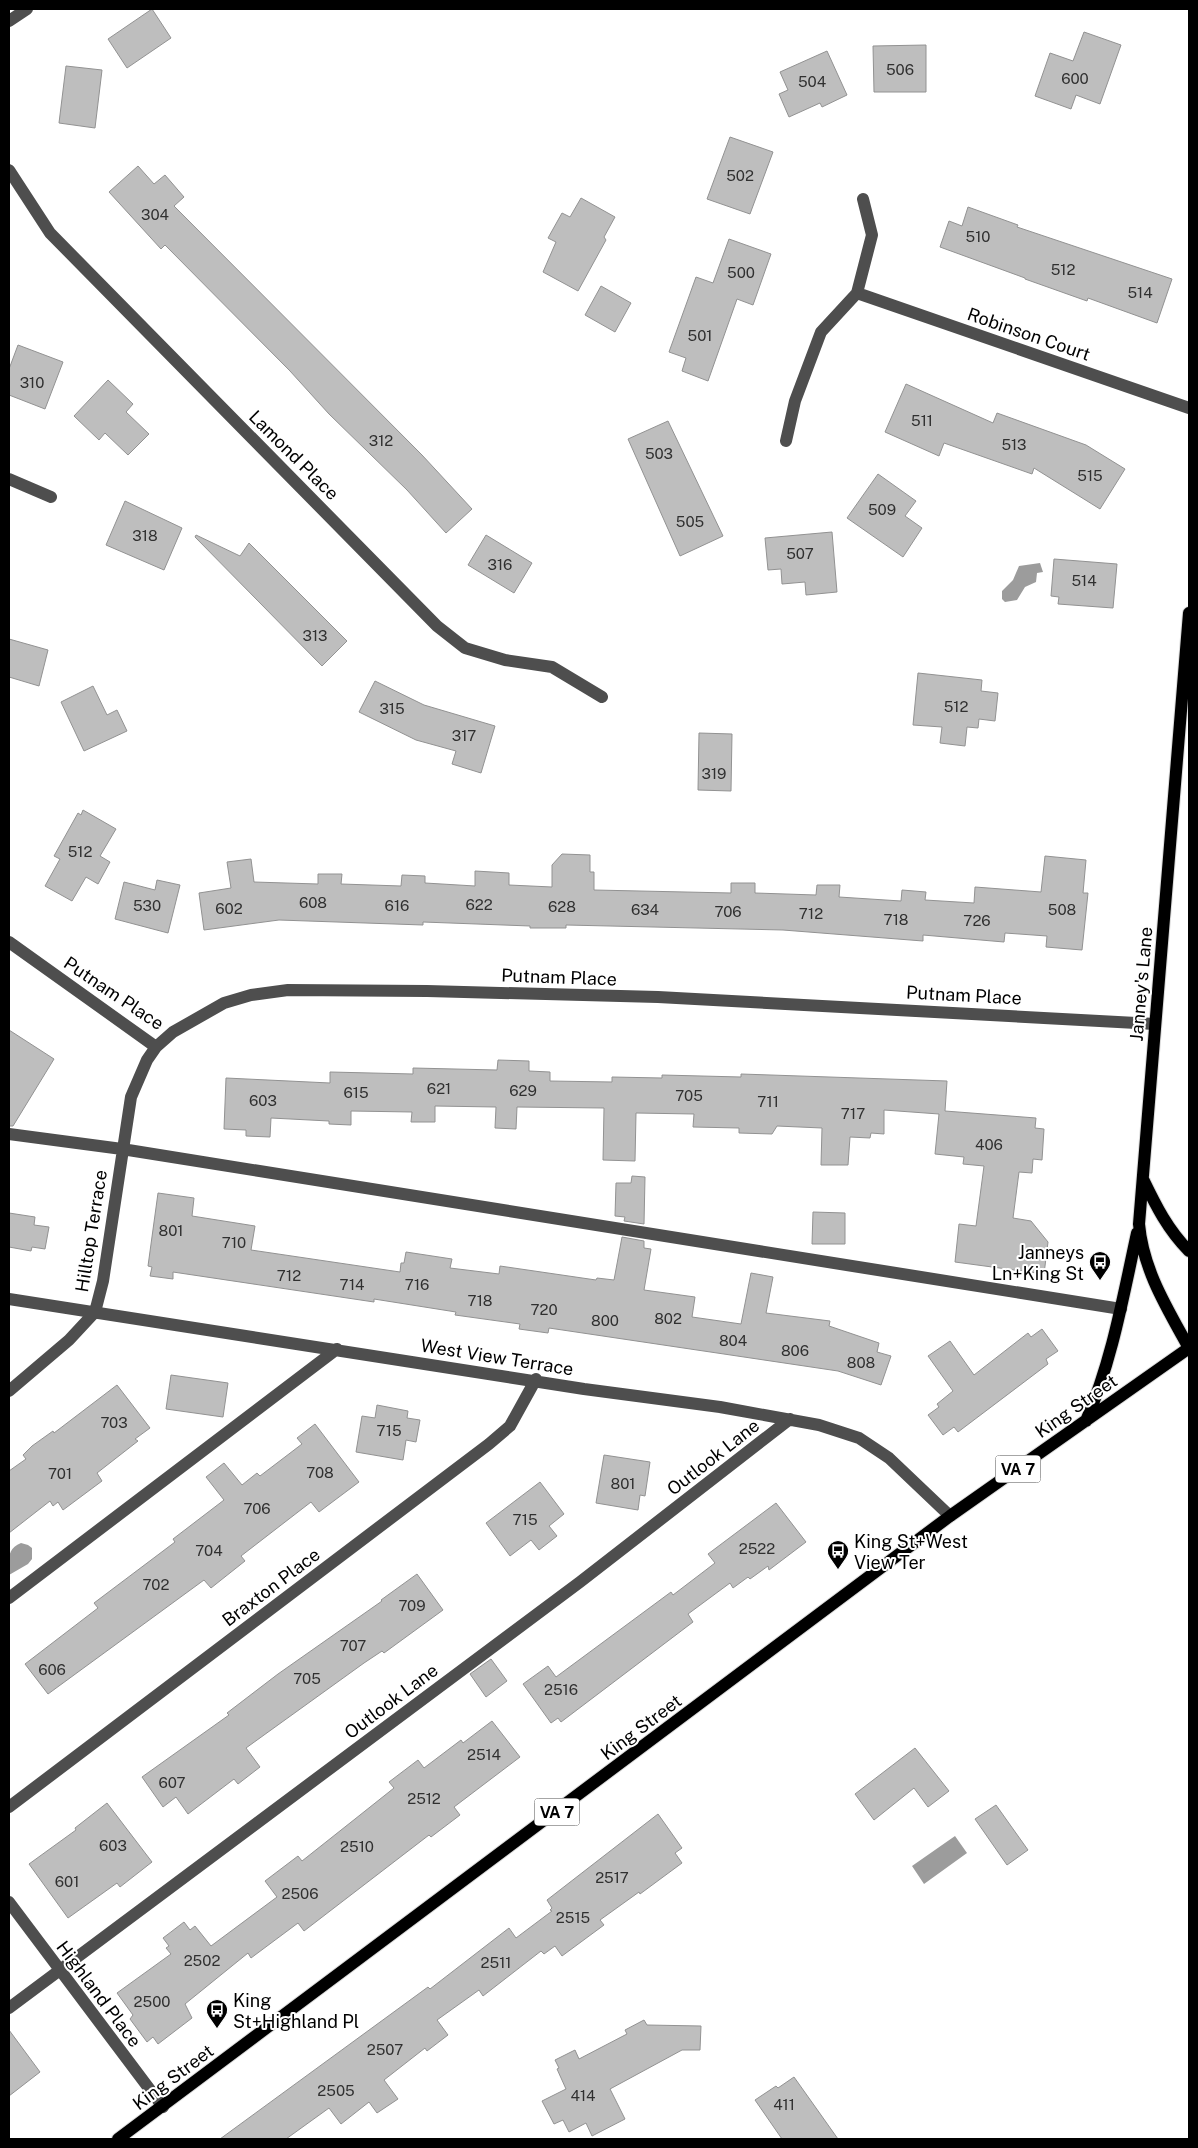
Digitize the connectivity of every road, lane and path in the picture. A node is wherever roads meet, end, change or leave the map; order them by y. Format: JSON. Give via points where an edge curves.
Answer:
{"nodes":[{"id":1,"x":27,"y":9,"type":"edge"},
{"id":2,"x":9,"y":21,"type":"edge"},
{"id":3,"x":9,"y":170,"type":"edge"},
{"id":4,"x":863,"y":199,"type":"dead end"},
{"id":5,"x":857,"y":293,"type":"junction"},
{"id":6,"x":1189,"y":408,"type":"edge"},
{"id":7,"x":786,"y":441,"type":"dead end"},
{"id":8,"x":9,"y":479,"type":"edge"},
{"id":9,"x":51,"y":497,"type":"dead end"},
{"id":10,"x":1189,"y":613,"type":"edge"},
{"id":11,"x":602,"y":697,"type":"dead end"},
{"id":12,"x":9,"y":942,"type":"edge"},
{"id":13,"x":1155,"y":1024,"type":"junction"},
{"id":14,"x":156,"y":1047,"type":"junction"},
{"id":15,"x":9,"y":1134,"type":"edge"},
{"id":16,"x":122,"y":1149,"type":"junction"},
{"id":17,"x":1142,"y":1176,"type":"junction"},
{"id":18,"x":1139,"y":1224,"type":"junction"},
{"id":19,"x":1189,"y":1251,"type":"edge"},
{"id":20,"x":9,"y":1299,"type":"edge"},
{"id":21,"x":1120,"y":1309,"type":"junction"},
{"id":22,"x":95,"y":1312,"type":"junction"},
{"id":23,"x":1189,"y":1348,"type":"edge"},
{"id":24,"x":337,"y":1350,"type":"junction"},
{"id":25,"x":536,"y":1380,"type":"junction"},
{"id":26,"x":9,"y":1391,"type":"edge"},
{"id":27,"x":790,"y":1420,"type":"junction"},
{"id":28,"x":1086,"y":1421,"type":"junction"},
{"id":29,"x":950,"y":1516,"type":"junction"},
{"id":30,"x":9,"y":1598,"type":"edge"},
{"id":31,"x":9,"y":1807,"type":"edge"},
{"id":32,"x":9,"y":1902,"type":"edge"},
{"id":33,"x":60,"y":1971,"type":"junction"},
{"id":34,"x":9,"y":2008,"type":"edge"},
{"id":35,"x":163,"y":2107,"type":"junction"},
{"id":36,"x":118,"y":2139,"type":"edge"}],
"edges":[{"from":1,"to":2,"type":"street"},
{"from":3,"to":11,"type":"street","name":"Lamond Place","via":[[50,233],[437,626],[465,648],[505,660],[552,667]]},
{"from":4,"to":5,"type":"street","via":[[872,235]]},
{"from":5,"to":6,"type":"street","name":"Robinson Court"},
{"from":5,"to":7,"type":"street","via":[[821,332],[794,401]]},
{"from":8,"to":9,"type":"street"},
{"from":10,"to":13,"type":"main road","name":"Janney's Lane"},
{"from":12,"to":14,"type":"street","name":"Putnam Place"},
{"from":13,"to":14,"type":"street","name":"Putnam Place","via":[[658,997],[288,990],[224,1002],[173,1032]]},
{"from":13,"to":17,"type":"main road","name":"Janney's Lane"},
{"from":14,"to":16,"type":"street","name":"Hilltop Terrace","via":[[137,1078],[130,1097]]},
{"from":15,"to":16,"type":"street"},
{"from":16,"to":21,"type":"street"},
{"from":16,"to":22,"type":"street","name":"Hilltop Terrace","via":[[103,1281]]},
{"from":17,"to":18,"type":"main road","name":"Janney's Lane"},
{"from":17,"to":19,"type":"main road","via":[[1161,1216]]},
{"from":18,"to":21,"type":"main road"},
{"from":18,"to":23,"type":"main road","name":"Janney's Lane","via":[[1140,1244],[1146,1263]]},
{"from":20,"to":22,"type":"street","name":"West View Terrace"},
{"from":21,"to":28,"type":"main road","via":[[1105,1374]]},
{"from":22,"to":24,"type":"street","name":"West View Terrace"},
{"from":22,"to":26,"type":"street","name":"Hilltop Terrace","via":[[69,1340]]},
{"from":23,"to":28,"type":"main road","name":"King Street","number":"VA 7"},
{"from":24,"to":25,"type":"street","name":"West View Terrace"},
{"from":24,"to":30,"type":"street"},
{"from":25,"to":27,"type":"street","name":"West View Terrace"},
{"from":25,"to":31,"type":"street","name":"Braxton Place","via":[[510,1426],[489,1444]]},
{"from":27,"to":29,"type":"street","name":"West View Terrace","via":[[859,1438],[889,1458]]},
{"from":27,"to":33,"type":"street","name":"Outlook Lane","via":[[580,1582]]},
{"from":28,"to":29,"type":"main road","name":"King Street","number":"VA 7"},
{"from":29,"to":35,"type":"main road","name":"King Street","number":"VA 7"},
{"from":32,"to":33,"type":"street","name":"Highland Place"},
{"from":33,"to":34,"type":"street","name":"Outlook Lane"},
{"from":33,"to":35,"type":"street","name":"Highland Place"},
{"from":35,"to":36,"type":"main road","name":"King Street","number":"VA 7"}]}
